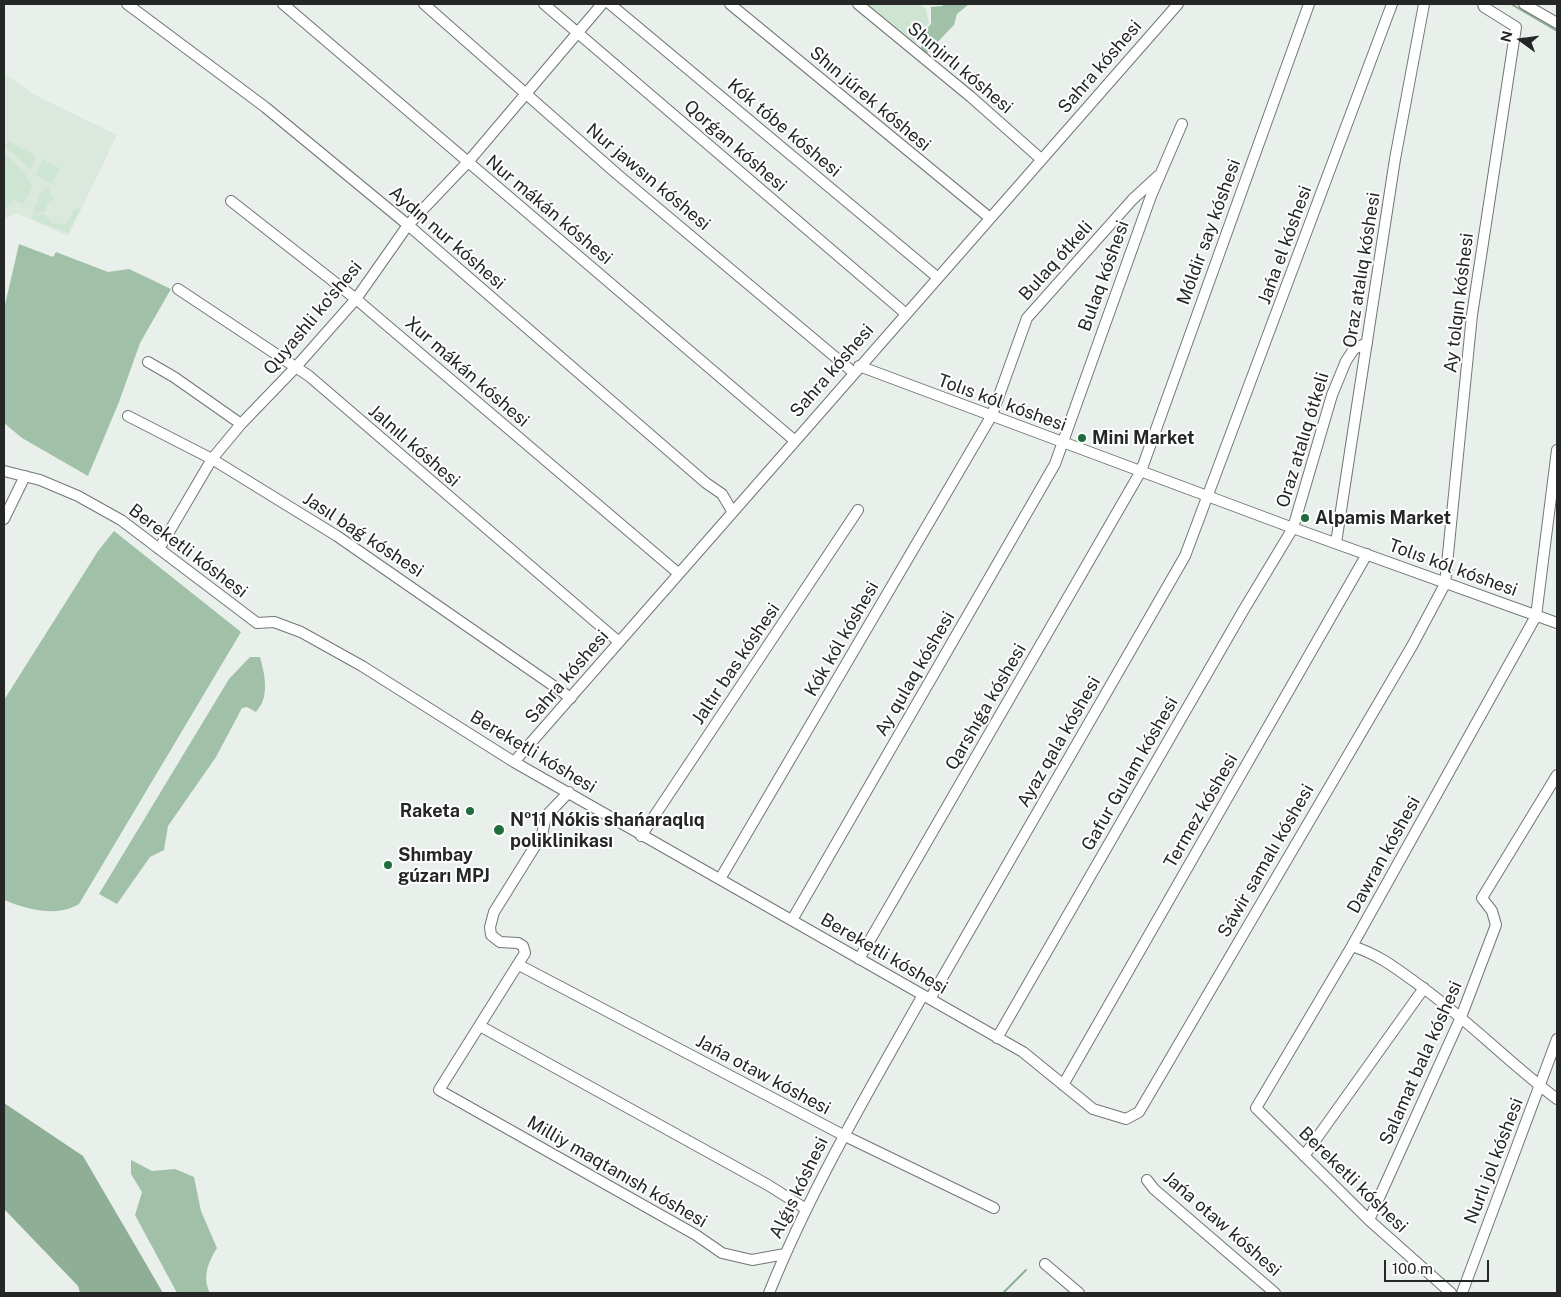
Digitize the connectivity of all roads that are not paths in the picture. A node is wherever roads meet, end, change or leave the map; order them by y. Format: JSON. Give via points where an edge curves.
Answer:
{"nodes":[{"id":1,"x":127,"y":4,"type":"edge"},
{"id":2,"x":283,"y":4,"type":"edge"},
{"id":3,"x":424,"y":4,"type":"edge"},
{"id":4,"x":544,"y":4,"type":"edge"},
{"id":5,"x":602,"y":4,"type":"edge"},
{"id":6,"x":610,"y":4,"type":"edge"},
{"id":7,"x":730,"y":4,"type":"edge"},
{"id":8,"x":858,"y":4,"type":"edge"},
{"id":9,"x":1178,"y":4,"type":"edge"},
{"id":10,"x":1309,"y":4,"type":"edge"},
{"id":11,"x":1392,"y":4,"type":"edge"},
{"id":12,"x":1424,"y":4,"type":"edge"},
{"id":13,"x":1483,"y":4,"type":"edge"},
{"id":14,"x":1524,"y":4,"type":"edge"},
{"id":15,"x":1557,"y":23,"type":"edge"},
{"id":16,"x":578,"y":33,"type":"junction"},
{"id":17,"x":526,"y":94,"type":"junction"},
{"id":18,"x":1182,"y":124,"type":"dead end"},
{"id":19,"x":1041,"y":159,"type":"junction"},
{"id":20,"x":468,"y":162,"type":"junction"},
{"id":21,"x":1160,"y":174,"type":"junction"},
{"id":22,"x":231,"y":201,"type":"dead end"},
{"id":23,"x":990,"y":218,"type":"junction"},
{"id":24,"x":408,"y":225,"type":"junction"},
{"id":25,"x":937,"y":277,"type":"junction"},
{"id":26,"x":178,"y":288,"type":"dead end"},
{"id":27,"x":356,"y":299,"type":"junction"},
{"id":28,"x":905,"y":313,"type":"junction"},
{"id":29,"x":1367,"y":343,"type":"junction"},
{"id":30,"x":148,"y":362,"type":"dead end"},
{"id":31,"x":295,"y":368,"type":"junction"},
{"id":32,"x":856,"y":369,"type":"junction"},
{"id":33,"x":992,"y":415,"type":"junction"},
{"id":34,"x":128,"y":416,"type":"dead end"},
{"id":35,"x":241,"y":424,"type":"junction"},
{"id":36,"x":794,"y":440,"type":"junction"},
{"id":37,"x":1061,"y":442,"type":"junction"},
{"id":38,"x":1557,"y":450,"type":"edge"},
{"id":39,"x":212,"y":459,"type":"junction"},
{"id":40,"x":4,"y":471,"type":"edge"},
{"id":41,"x":1141,"y":471,"type":"junction"},
{"id":42,"x":25,"y":476,"type":"junction"},
{"id":43,"x":1209,"y":497,"type":"junction"},
{"id":44,"x":858,"y":510,"type":"dead end"},
{"id":45,"x":732,"y":511,"type":"junction"},
{"id":46,"x":4,"y":519,"type":"edge"},
{"id":47,"x":1293,"y":528,"type":"junction"},
{"id":48,"x":1336,"y":543,"type":"junction"},
{"id":49,"x":160,"y":549,"type":"junction"},
{"id":50,"x":1367,"y":554,"type":"junction"},
{"id":51,"x":678,"y":573,"type":"junction"},
{"id":52,"x":1445,"y":584,"type":"junction"},
{"id":53,"x":1536,"y":616,"type":"junction"},
{"id":54,"x":1557,"y":623,"type":"edge"},
{"id":55,"x":618,"y":642,"type":"junction"},
{"id":56,"x":571,"y":698,"type":"junction"},
{"id":57,"x":514,"y":762,"type":"junction"},
{"id":58,"x":1557,"y":775,"type":"edge"},
{"id":59,"x":569,"y":792,"type":"junction"},
{"id":60,"x":641,"y":836,"type":"junction"},
{"id":61,"x":720,"y":879,"type":"junction"},
{"id":62,"x":792,"y":920,"type":"junction"},
{"id":63,"x":1352,"y":946,"type":"junction"},
{"id":64,"x":859,"y":959,"type":"junction"},
{"id":65,"x":519,"y":965,"type":"junction"},
{"id":66,"x":1424,"y":988,"type":"junction"},
{"id":67,"x":927,"y":997,"type":"junction"},
{"id":68,"x":1462,"y":1017,"type":"junction"},
{"id":69,"x":480,"y":1026,"type":"junction"},
{"id":70,"x":998,"y":1038,"type":"junction"},
{"id":71,"x":1557,"y":1039,"type":"edge"},
{"id":72,"x":1063,"y":1085,"type":"junction"},
{"id":73,"x":1540,"y":1086,"type":"junction"},
{"id":74,"x":1557,"y":1099,"type":"edge"},
{"id":75,"x":1256,"y":1108,"type":"joint"},
{"id":76,"x":1093,"y":1109,"type":"joint"},
{"id":77,"x":843,"y":1135,"type":"junction"},
{"id":78,"x":1304,"y":1156,"type":"junction"},
{"id":79,"x":1147,"y":1180,"type":"dead end"},
{"id":80,"x":994,"y":1208,"type":"dead end"},
{"id":81,"x":806,"y":1209,"type":"junction"},
{"id":82,"x":1369,"y":1220,"type":"junction"},
{"id":83,"x":785,"y":1254,"type":"junction"},
{"id":84,"x":1045,"y":1264,"type":"dead end"},
{"id":85,"x":768,"y":1293,"type":"edge"},
{"id":86,"x":1079,"y":1293,"type":"edge"},
{"id":87,"x":1275,"y":1293,"type":"edge"},
{"id":88,"x":1451,"y":1293,"type":"edge"},
{"id":89,"x":1462,"y":1293,"type":"edge"}],
"edges":[{"from":1,"to":24,"type":"street","name":"Aydın nur kóshesi","via":[[265,107]]},
{"from":2,"to":20,"type":"street","name":"Nur mákán kóshesi"},
{"from":3,"to":17,"type":"street","name":"Nur jawsın kóshesi"},
{"from":4,"to":16,"type":"street","name":"Qorǵan kóshesi"},
{"from":5,"to":16,"type":"street","name":"Quyashli ko'shesi"},
{"from":6,"to":25,"type":"street","name":"Kók tóbe kóshesi"},
{"from":7,"to":23,"type":"street","name":"Shın júrek kóshesi"},
{"from":8,"to":19,"type":"street","name":"Shınjırlı kóshesi"},
{"from":9,"to":19,"type":"street","name":"Sahra kóshesi"},
{"from":10,"to":41,"type":"street","name":"Móldir say kóshesi"},
{"from":11,"to":43,"type":"street","name":"Jańa el kóshesi"},
{"from":12,"to":29,"type":"street","name":"Oraz atalıq kóshesi","via":[[1395,159]]},
{"from":13,"to":52,"type":"street","name":"Ay tolqın kóshesi","via":[[1516,27],[1472,315]]},
{"from":14,"to":15,"type":"street"},
{"from":16,"to":17,"type":"street","name":"Quyashli ko'shesi"},
{"from":16,"to":28,"type":"street","name":"Qorǵan kóshesi"},
{"from":17,"to":20,"type":"street","name":"Quyashli ko'shesi"},
{"from":17,"to":32,"type":"street","name":"Nur jawsın kóshesi","via":[[617,174]]},
{"from":18,"to":21,"type":"street","name":"Bulaq kóshesi"},
{"from":19,"to":23,"type":"street","name":"Sahra kóshesi"},
{"from":20,"to":24,"type":"street","name":"Quyashli ko'shesi"},
{"from":20,"to":36,"type":"street","name":"Nur mákán kóshesi"},
{"from":21,"to":33,"type":"street","name":"Bulaq ótkeli","via":[[1133,199],[1027,318]]},
{"from":21,"to":37,"type":"street","name":"Bulaq kóshesi"},
{"from":22,"to":27,"type":"street","name":"Xur mákán kóshesi"},
{"from":23,"to":25,"type":"street","name":"Sahra kóshesi"},
{"from":24,"to":27,"type":"street","name":"Quyashli ko'shesi"},
{"from":24,"to":45,"type":"street","name":"Aydın nur kóshesi","via":[[722,494]]},
{"from":25,"to":28,"type":"street","name":"Sahra kóshesi"},
{"from":26,"to":31,"type":"street","name":"Jalnılı kóshesi"},
{"from":27,"to":31,"type":"street","name":"Quyashli ko'shesi"},
{"from":27,"to":51,"type":"street","name":"Xur mákán kóshesi"},
{"from":28,"to":32,"type":"street","name":"Sahra kóshesi"},
{"from":29,"to":47,"type":"street","name":"Oraz atalıq ótkeli","via":[[1354,349],[1332,395]]},
{"from":29,"to":48,"type":"street","name":"Oraz atalıq kóshesi"},
{"from":30,"to":35,"type":"street"},
{"from":31,"to":35,"type":"street","name":"Quyashli ko'shesi"},
{"from":31,"to":55,"type":"street","name":"Jalnılı kóshesi","via":[[309,376]]},
{"from":32,"to":33,"type":"street","name":"Tolıs kól kóshesi"},
{"from":32,"to":36,"type":"street","name":"Sahra kóshesi"},
{"from":33,"to":37,"type":"street","name":"Tolıs kól kóshesi"},
{"from":33,"to":61,"type":"street","name":"Kók kól kóshesi"},
{"from":34,"to":39,"type":"street","name":"Jasıl baǵ kóshesi"},
{"from":35,"to":39,"type":"street","name":"Quyashli ko'shesi"},
{"from":36,"to":45,"type":"street","name":"Sahra kóshesi"},
{"from":37,"to":41,"type":"street","name":"Tolıs kól kóshesi"},
{"from":37,"to":62,"type":"street","name":"Ay qulaq kóshesi","via":[[1055,464]]},
{"from":38,"to":53,"type":"street"},
{"from":39,"to":49,"type":"street","name":"Quyashli ko'shesi"},
{"from":39,"to":56,"type":"street","name":"Jasıl baǵ kóshesi","via":[[344,541]]},
{"from":40,"to":42,"type":"street","name":"Bereketli kóshesi"},
{"from":41,"to":43,"type":"street","name":"Tolıs kól kóshesi"},
{"from":41,"to":64,"type":"street","name":"Qarshıǵa kóshesi"},
{"from":42,"to":46,"type":"street"},
{"from":42,"to":49,"type":"street","name":"Bereketli kóshesi","via":[[78,496],[121,520]]},
{"from":43,"to":47,"type":"street","name":"Tolıs kól kóshesi"},
{"from":43,"to":67,"type":"street","name":"Ayaz qala kóshesi","via":[[1185,556]]},
{"from":44,"to":60,"type":"street","name":"Jaltır bas kóshesi"},
{"from":45,"to":51,"type":"street","name":"Sahra kóshesi"},
{"from":47,"to":48,"type":"street","name":"Tolıs kól kóshesi"},
{"from":47,"to":70,"type":"street","name":"Gafur Gulam kóshesi"},
{"from":48,"to":50,"type":"street","name":"Tolıs kól kóshesi"},
{"from":49,"to":57,"type":"street","name":"Bereketli kóshesi","via":[[257,622],[274,622],[301,632],[362,666]]},
{"from":50,"to":52,"type":"street","name":"Tolıs kól kóshesi"},
{"from":50,"to":72,"type":"street","name":"Termez kóshesi"},
{"from":51,"to":55,"type":"street","name":"Sahra kóshesi"},
{"from":52,"to":53,"type":"street","name":"Tolıs kól kóshesi"},
{"from":52,"to":76,"type":"street","name":"Sáwir samalı kóshesi","via":[[1412,646],[1139,1112],[1126,1119]]},
{"from":53,"to":54,"type":"street","name":"Tolıs kól kóshesi"},
{"from":53,"to":63,"type":"street","name":"Dawran kóshesi"},
{"from":55,"to":56,"type":"street","name":"Sahra kóshesi"},
{"from":56,"to":57,"type":"street","name":"Sahra kóshesi"},
{"from":57,"to":59,"type":"street","name":"Bereketli kóshesi"},
{"from":58,"to":68,"type":"street","name":"Salamat bala kóshesi","via":[[1482,898],[1495,917],[1496,925]]},
{"from":59,"to":60,"type":"street","name":"Bereketli kóshesi"},
{"from":59,"to":65,"type":"street","via":[[546,816],[542,836],[494,912],[490,927],[492,935],[500,942],[524,946],[525,953]]},
{"from":60,"to":61,"type":"street","name":"Bereketli kóshesi"},
{"from":61,"to":62,"type":"street","name":"Bereketli kóshesi"},
{"from":62,"to":64,"type":"street","name":"Bereketli kóshesi"},
{"from":63,"to":66,"type":"street","via":[[1375,954]]},
{"from":63,"to":75,"type":"street","name":"Dawran kóshesi"},
{"from":64,"to":67,"type":"street","name":"Bereketli kóshesi"},
{"from":65,"to":69,"type":"street"},
{"from":65,"to":77,"type":"street","name":"Jańa otaw kóshesi"},
{"from":66,"to":68,"type":"street"},
{"from":66,"to":78,"type":"street"},
{"from":67,"to":70,"type":"street","name":"Bereketli kóshesi"},
{"from":67,"to":77,"type":"street","name":"Alǵıs kóshesi"},
{"from":68,"to":73,"type":"street"},
{"from":68,"to":82,"type":"street","name":"Salamat bala kóshesi"},
{"from":69,"to":81,"type":"street"},
{"from":69,"to":83,"type":"street","name":"Milliy maqtanısh kóshesi","via":[[439,1090],[696,1235],[722,1253],[752,1260]]},
{"from":70,"to":72,"type":"street","name":"Bereketli kóshesi","via":[[1023,1052]]},
{"from":71,"to":73,"type":"street","name":"Nurlı jol kóshesi"},
{"from":72,"to":76,"type":"street","name":"Bereketli kóshesi"},
{"from":73,"to":74,"type":"street"},
{"from":73,"to":89,"type":"street","name":"Nurlı jol kóshesi"},
{"from":75,"to":78,"type":"street","name":"Bereketli kóshesi"},
{"from":77,"to":80,"type":"street","name":"Jańa otaw kóshesi"},
{"from":77,"to":81,"type":"street","name":"Alǵıs kóshesi"},
{"from":78,"to":82,"type":"street","name":"Bereketli kóshesi"},
{"from":79,"to":87,"type":"street","name":"Jańa otaw kóshesi"},
{"from":81,"to":83,"type":"street","name":"Alǵıs kóshesi"},
{"from":82,"to":88,"type":"street","name":"Bereketli kóshesi"},
{"from":83,"to":85,"type":"street","name":"Alǵıs kóshesi"},
{"from":84,"to":86,"type":"street"}]}
